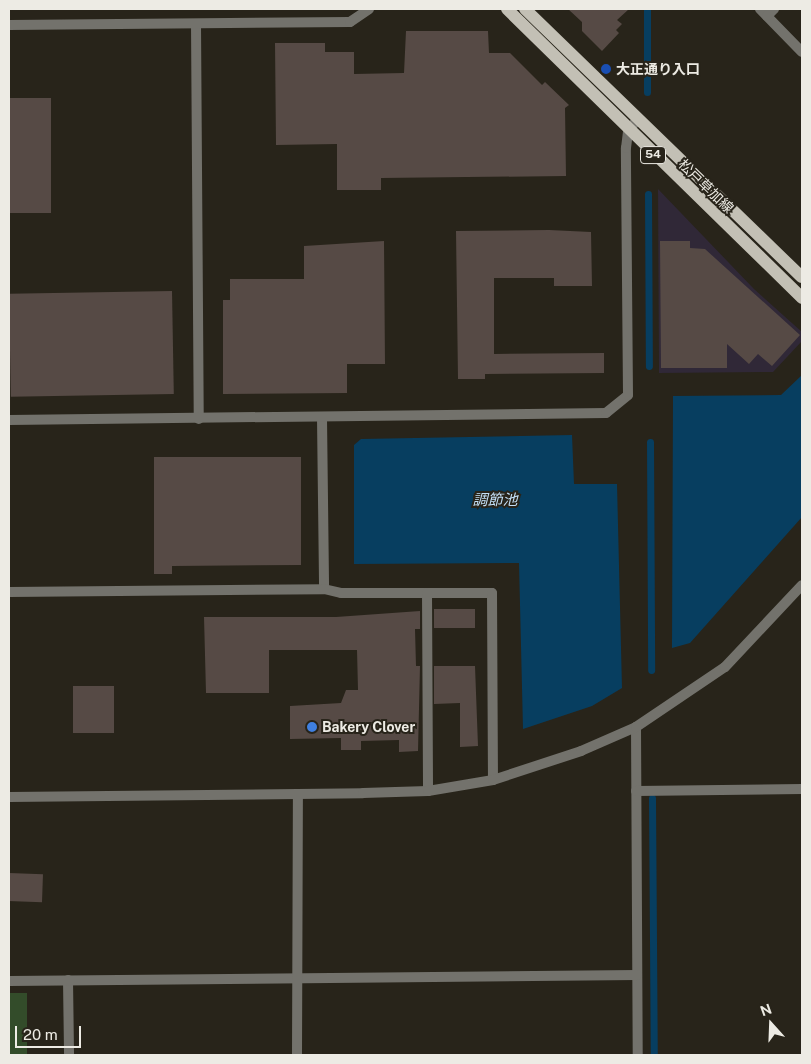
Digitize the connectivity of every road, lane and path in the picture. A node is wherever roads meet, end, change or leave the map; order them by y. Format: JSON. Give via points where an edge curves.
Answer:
{"nodes":[{"id":1,"x":370,"y":9,"type":"edge"},
{"id":2,"x":507,"y":9,"type":"edge"},
{"id":3,"x":526,"y":9,"type":"edge"},
{"id":4,"x":767,"y":11,"type":"edge"},
{"id":5,"x":196,"y":24,"type":"junction"},
{"id":6,"x":9,"y":25,"type":"edge"},
{"id":7,"x":802,"y":52,"type":"edge"},
{"id":8,"x":637,"y":120,"type":"junction"},
{"id":9,"x":628,"y":131,"type":"junction"},
{"id":10,"x":802,"y":277,"type":"edge"},
{"id":11,"x":802,"y":298,"type":"edge"},
{"id":12,"x":322,"y":418,"type":"junction"},
{"id":13,"x":198,"y":419,"type":"junction"},
{"id":14,"x":9,"y":420,"type":"edge"},
{"id":15,"x":802,"y":585,"type":"edge"},
{"id":16,"x":324,"y":589,"type":"junction"},
{"id":17,"x":9,"y":592,"type":"edge"},
{"id":18,"x":427,"y":593,"type":"junction"},
{"id":19,"x":636,"y":727,"type":"junction"},
{"id":20,"x":494,"y":780,"type":"junction"},
{"id":21,"x":802,"y":789,"type":"edge"},
{"id":22,"x":428,"y":791,"type":"junction"},
{"id":23,"x":636,"y":791,"type":"junction"},
{"id":24,"x":298,"y":794,"type":"junction"},
{"id":25,"x":9,"y":797,"type":"edge"},
{"id":26,"x":637,"y":975,"type":"junction"},
{"id":27,"x":298,"y":979,"type":"junction"},
{"id":28,"x":9,"y":980,"type":"edge"},
{"id":29,"x":68,"y":980,"type":"junction"},
{"id":30,"x":69,"y":1055,"type":"edge"},
{"id":31,"x":297,"y":1055,"type":"edge"},
{"id":32,"x":638,"y":1055,"type":"edge"}],
"edges":[{"from":1,"to":5,"type":"street","via":[[350,22]]},
{"from":2,"to":9,"type":"main road","name":"松戸草加線","number":"54"},
{"from":3,"to":8,"type":"main road","name":"松戸草加線","number":"54"},
{"from":4,"to":7,"type":"street"},
{"from":5,"to":6,"type":"street"},
{"from":5,"to":13,"type":"street"},
{"from":8,"to":9,"type":"street"},
{"from":8,"to":10,"type":"main road","name":"松戸草加線","number":"54"},
{"from":9,"to":11,"type":"main road","name":"松戸草加線","number":"54"},
{"from":9,"to":12,"type":"street","via":[[628,395],[619,406],[606,414]]},
{"from":12,"to":13,"type":"street"},
{"from":12,"to":16,"type":"street"},
{"from":13,"to":14,"type":"street"},
{"from":15,"to":19,"type":"street","via":[[725,667]]},
{"from":16,"to":17,"type":"street"},
{"from":16,"to":18,"type":"street","via":[[341,593]]},
{"from":18,"to":20,"type":"street","via":[[492,593]]},
{"from":18,"to":22,"type":"street"},
{"from":19,"to":20,"type":"street","via":[[582,751]]},
{"from":19,"to":23,"type":"street"},
{"from":20,"to":22,"type":"street"},
{"from":21,"to":23,"type":"street"},
{"from":22,"to":24,"type":"street"},
{"from":23,"to":26,"type":"street"},
{"from":24,"to":25,"type":"street"},
{"from":24,"to":27,"type":"street"},
{"from":26,"to":27,"type":"street"},
{"from":26,"to":32,"type":"street"},
{"from":27,"to":29,"type":"street"},
{"from":27,"to":31,"type":"street"},
{"from":28,"to":29,"type":"street"},
{"from":29,"to":30,"type":"street"}]}
